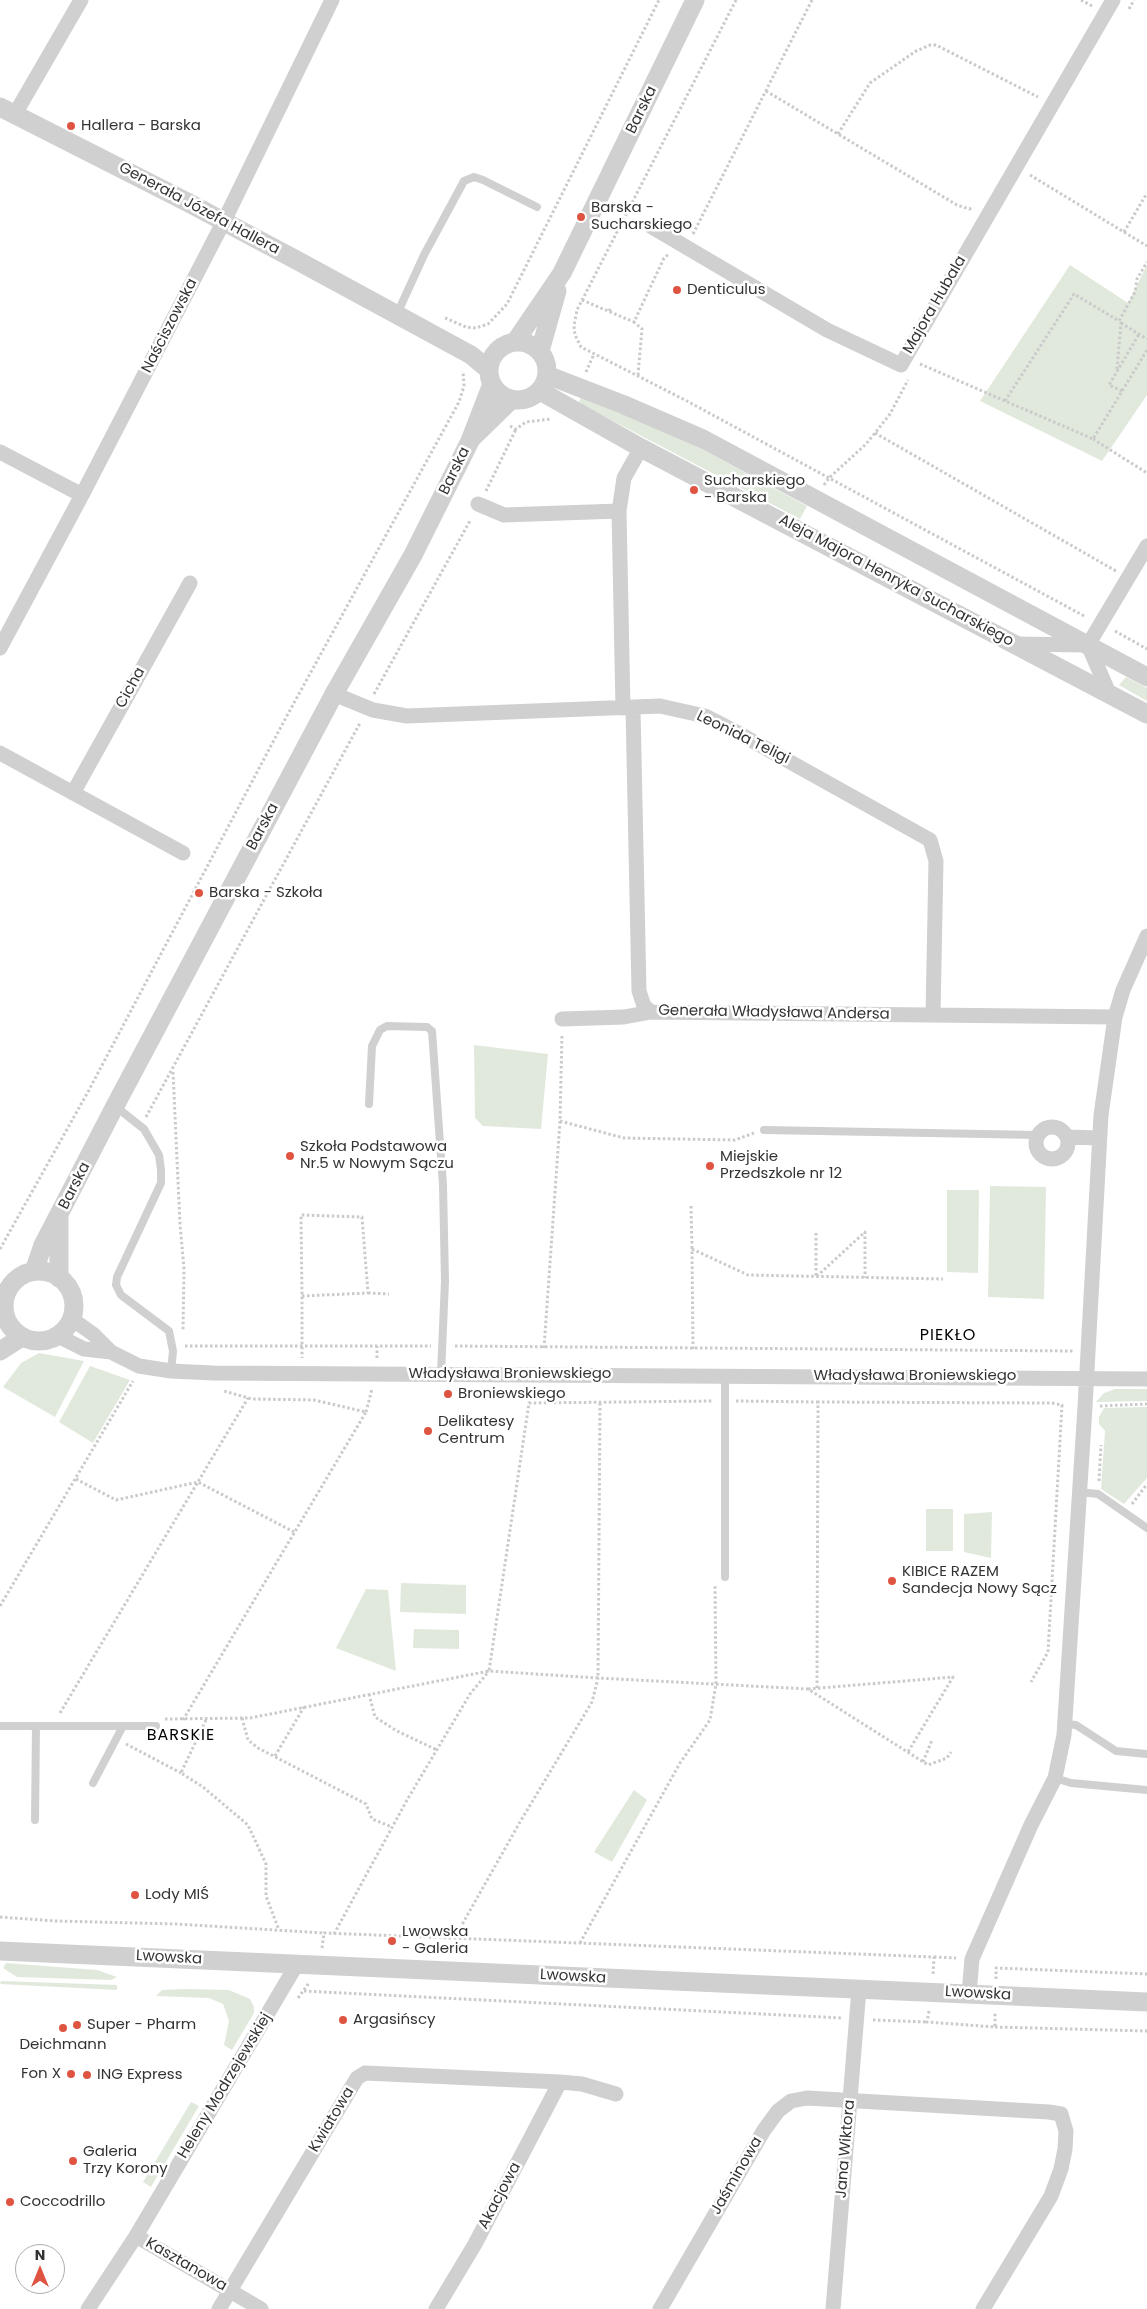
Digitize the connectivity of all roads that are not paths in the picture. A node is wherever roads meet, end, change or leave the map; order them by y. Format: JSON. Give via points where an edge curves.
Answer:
{"nodes":[{"id":1,"x":81,"y":0,"type":"edge"},
{"id":2,"x":332,"y":0,"type":"edge"},
{"id":3,"x":695,"y":0,"type":"edge"},
{"id":4,"x":1113,"y":0,"type":"edge"},
{"id":5,"x":7,"y":111,"type":"edge"},
{"id":6,"x":537,"y":207,"type":"dead end"},
{"id":7,"x":224,"y":222,"type":"junction"},
{"id":8,"x":652,"y":227,"type":"dead end"},
{"id":9,"x":562,"y":273,"type":"junction"},
{"id":10,"x":397,"y":314,"type":"junction"},
{"id":11,"x":507,"y":346,"type":"junction"},
{"id":12,"x":540,"y":351,"type":"junction"},
{"id":13,"x":490,"y":377,"type":"junction"},
{"id":14,"x":544,"y":383,"type":"junction"},
{"id":15,"x":512,"y":399,"type":"junction"},
{"id":16,"x":470,"y":440,"type":"junction"},
{"id":17,"x":641,"y":448,"type":"junction"},
{"id":18,"x":0,"y":452,"type":"edge"},
{"id":19,"x":82,"y":495,"type":"junction"},
{"id":20,"x":478,"y":504,"type":"road end"},
{"id":21,"x":619,"y":511,"type":"junction"},
{"id":22,"x":1147,"y":546,"type":"edge"},
{"id":23,"x":190,"y":583,"type":"dead end"},
{"id":24,"x":1015,"y":644,"type":"junction"},
{"id":25,"x":1088,"y":645,"type":"junction"},
{"id":26,"x":0,"y":648,"type":"edge"},
{"id":27,"x":1147,"y":677,"type":"edge"},
{"id":28,"x":1108,"y":693,"type":"junction"},
{"id":29,"x":334,"y":694,"type":"junction"},
{"id":30,"x":628,"y":708,"type":"junction"},
{"id":31,"x":1147,"y":714,"type":"edge"},
{"id":32,"x":0,"y":753,"type":"edge"},
{"id":33,"x":73,"y":793,"type":"junction"},
{"id":34,"x":183,"y":853,"type":"dead end"},
{"id":35,"x":1147,"y":936,"type":"edge"},
{"id":36,"x":651,"y":1012,"type":"junction"},
{"id":37,"x":933,"y":1015,"type":"junction"},
{"id":38,"x":1115,"y":1017,"type":"junction"},
{"id":39,"x":562,"y":1018,"type":"road end"},
{"id":40,"x":369,"y":1104,"type":"dead end"},
{"id":41,"x":115,"y":1106,"type":"junction"},
{"id":42,"x":764,"y":1130,"type":"road end"},
{"id":43,"x":1038,"y":1135,"type":"junction"},
{"id":44,"x":1066,"y":1137,"type":"junction"},
{"id":45,"x":1099,"y":1138,"type":"junction"},
{"id":46,"x":59,"y":1216,"type":"junction"},
{"id":47,"x":34,"y":1272,"type":"junction"},
{"id":48,"x":59,"y":1278,"type":"junction"},
{"id":49,"x":8,"y":1279,"type":"edge"},
{"id":50,"x":2,"y":1313,"type":"edge"},
{"id":51,"x":72,"y":1319,"type":"junction"},
{"id":52,"x":58,"y":1336,"type":"junction"},
{"id":53,"x":22,"y":1337,"type":"junction"},
{"id":54,"x":0,"y":1351,"type":"edge"},
{"id":55,"x":111,"y":1352,"type":"junction"},
{"id":56,"x":171,"y":1371,"type":"junction"},
{"id":57,"x":441,"y":1374,"type":"junction"},
{"id":58,"x":725,"y":1375,"type":"junction"},
{"id":59,"x":1086,"y":1378,"type":"junction"},
{"id":60,"x":1147,"y":1379,"type":"edge"},
{"id":61,"x":1080,"y":1492,"type":"junction"},
{"id":62,"x":1147,"y":1528,"type":"edge"},
{"id":63,"x":725,"y":1577,"type":"dead end"},
{"id":64,"x":157,"y":1722,"type":"road end"},
{"id":65,"x":1065,"y":1724,"type":"junction"},
{"id":66,"x":0,"y":1726,"type":"edge"},
{"id":67,"x":36,"y":1726,"type":"junction"},
{"id":68,"x":123,"y":1726,"type":"junction"},
{"id":69,"x":1147,"y":1754,"type":"edge"},
{"id":70,"x":1055,"y":1778,"type":"junction"},
{"id":71,"x":93,"y":1783,"type":"dead end"},
{"id":72,"x":1147,"y":1790,"type":"edge"},
{"id":73,"x":35,"y":1820,"type":"dead end"},
{"id":74,"x":0,"y":1951,"type":"edge"},
{"id":75,"x":298,"y":1964,"type":"junction"},
{"id":76,"x":859,"y":1989,"type":"junction"},
{"id":77,"x":969,"y":1994,"type":"junction"},
{"id":78,"x":1147,"y":2002,"type":"edge"},
{"id":79,"x":560,"y":2082,"type":"junction"},
{"id":80,"x":616,"y":2094,"type":"dead end"},
{"id":81,"x":850,"y":2100,"type":"junction"},
{"id":82,"x":136,"y":2236,"type":"junction"},
{"id":83,"x":230,"y":2291,"type":"junction"},
{"id":84,"x":88,"y":2309,"type":"edge"},
{"id":85,"x":219,"y":2309,"type":"edge"},
{"id":86,"x":262,"y":2309,"type":"edge"},
{"id":87,"x":436,"y":2309,"type":"edge"},
{"id":88,"x":660,"y":2309,"type":"edge"},
{"id":89,"x":833,"y":2309,"type":"edge"},
{"id":90,"x":983,"y":2309,"type":"edge"}],
"edges":[{"from":1,"to":5,"type":"street"},
{"from":2,"to":7,"type":"street","name":"Naściszowska"},
{"from":3,"to":9,"type":"street","name":"Barska"},
{"from":4,"to":8,"type":"street","name":"Majora Hubala","via":[[901,365],[827,330]]},
{"from":5,"to":7,"type":"street","name":"Generała Józefa Hallera"},
{"from":6,"to":10,"type":"lane","via":[[483,180],[474,177],[464,181]]},
{"from":7,"to":10,"type":"street","name":"Generała Józefa Hallera"},
{"from":7,"to":19,"type":"street","name":"Naściszowska"},
{"from":9,"to":11,"type":"street","name":"Barska"},
{"from":9,"to":12,"type":"street","name":"Barska"},
{"from":10,"to":11,"type":"street","name":"Generała Józefa Hallera","via":[[477,344]]},
{"from":10,"to":13,"type":"street","name":"Generała Józefa Hallera","via":[[471,355]]},
{"from":11,"to":12,"type":"street","via":[[524,342]]},
{"from":11,"to":13,"type":"street","via":[[492,357]]},
{"from":12,"to":14,"type":"street","via":[[547,367]]},
{"from":13,"to":15,"type":"street","via":[[499,394]]},
{"from":13,"to":16,"type":"street","name":"Barska"},
{"from":14,"to":15,"type":"street","via":[[525,400]]},
{"from":14,"to":17,"type":"street","name":"Aleja Majora Henryka Sucharskiego","via":[[570,405]]},
{"from":14,"to":25,"type":"street","via":[[622,404],[703,439]]},
{"from":15,"to":16,"type":"street","name":"Barska"},
{"from":16,"to":29,"type":"street","name":"Barska","via":[[413,555]]},
{"from":17,"to":21,"type":"street","name":"Generała Władysława Andersa","via":[[624,478]]},
{"from":17,"to":24,"type":"street","name":"Aleja Majora Henryka Sucharskiego"},
{"from":18,"to":19,"type":"street"},
{"from":19,"to":26,"type":"street","name":"Naściszowska"},
{"from":20,"to":21,"type":"street","via":[[504,515]]},
{"from":21,"to":30,"type":"street","name":"Generała Władysława Andersa"},
{"from":22,"to":25,"type":"street"},
{"from":23,"to":33,"type":"street","name":"Cicha"},
{"from":24,"to":25,"type":"street"},
{"from":24,"to":28,"type":"street","name":"Aleja Majora Henryka Sucharskiego"},
{"from":25,"to":27,"type":"street"},
{"from":25,"to":28,"type":"street"},
{"from":28,"to":31,"type":"street","name":"Aleja Majora Henryka Sucharskiego"},
{"from":29,"to":30,"type":"street","name":"Leonida Teligi","via":[[367,708],[407,716]]},
{"from":29,"to":41,"type":"street","name":"Barska"},
{"from":30,"to":36,"type":"street","name":"Generała Władysława Andersa","via":[[639,990],[644,1006]]},
{"from":30,"to":37,"type":"street","name":"Leonida Teligi","via":[[660,706],[705,716],[930,840],[936,861]]},
{"from":32,"to":33,"type":"street"},
{"from":33,"to":34,"type":"street"},
{"from":35,"to":38,"type":"street"},
{"from":36,"to":37,"type":"street","name":"Generała Władysława Andersa"},
{"from":36,"to":39,"type":"street","via":[[624,1017]]},
{"from":37,"to":38,"type":"street","name":"Generała Władysława Andersa"},
{"from":38,"to":45,"type":"street"},
{"from":40,"to":57,"type":"lane","via":[[372,1046],[380,1030],[387,1026],[427,1027],[432,1031],[443,1185],[445,1281]]},
{"from":41,"to":46,"type":"street","name":"Barska"},
{"from":41,"to":56,"type":"lane","via":[[141,1126],[152,1141],[159,1155],[161,1183],[116,1285],[122,1295],[169,1331]]},
{"from":42,"to":43,"type":"lane"},
{"from":43,"to":44,"type":"street","via":[[1045,1128],[1055,1127]]},
{"from":43,"to":44,"type":"street","via":[[1037,1150],[1050,1159],[1064,1153],[1068,1142]]},
{"from":44,"to":45,"type":"street"},
{"from":45,"to":59,"type":"street"},
{"from":46,"to":47,"type":"street","name":"Barska","via":[[42,1245]]},
{"from":46,"to":48,"type":"street","name":"Barska"},
{"from":47,"to":48,"type":"street","via":[[46,1272]]},
{"from":47,"to":49,"type":"street"},
{"from":48,"to":51,"type":"street","via":[[72,1295]]},
{"from":49,"to":50,"type":"street"},
{"from":50,"to":53,"type":"street","via":[[10,1327]]},
{"from":51,"to":52,"type":"street"},
{"from":51,"to":55,"type":"street","name":"Władysława Broniewskiego"},
{"from":52,"to":53,"type":"street","via":[[38,1342]]},
{"from":52,"to":55,"type":"street","name":"Władysława Broniewskiego","via":[[84,1349]]},
{"from":53,"to":54,"type":"street"},
{"from":55,"to":56,"type":"street","name":"Władysława Broniewskiego","via":[[139,1366]]},
{"from":56,"to":57,"type":"street","name":"Władysława Broniewskiego"},
{"from":57,"to":58,"type":"street","name":"Władysława Broniewskiego"},
{"from":58,"to":59,"type":"street","name":"Władysława Broniewskiego"},
{"from":58,"to":63,"type":"lane"},
{"from":59,"to":60,"type":"street","name":"Władysława Broniewskiego"},
{"from":59,"to":61,"type":"street"},
{"from":61,"to":62,"type":"lane","via":[[1098,1494]]},
{"from":61,"to":65,"type":"street"},
{"from":64,"to":68,"type":"lane"},
{"from":65,"to":69,"type":"lane","via":[[1076,1725],[1116,1751]]},
{"from":65,"to":70,"type":"street"},
{"from":66,"to":67,"type":"lane"},
{"from":67,"to":68,"type":"lane"},
{"from":67,"to":73,"type":"lane"},
{"from":68,"to":71,"type":"lane"},
{"from":70,"to":72,"type":"lane","via":[[1071,1783]]},
{"from":70,"to":77,"type":"street","via":[[972,1959]]},
{"from":74,"to":75,"type":"street","name":"Lwowska"},
{"from":75,"to":76,"type":"street","name":"Lwowska"},
{"from":75,"to":82,"type":"street","name":"Heleny Modrzejewskiej"},
{"from":76,"to":77,"type":"street","name":"Lwowska"},
{"from":76,"to":81,"type":"street","name":"Jana Wiktora"},
{"from":77,"to":78,"type":"street","name":"Lwowska"},
{"from":79,"to":80,"type":"street","name":"Kwiatowa","via":[[597,2087]]},
{"from":79,"to":83,"type":"street","name":"Kwiatowa","via":[[365,2074],[357,2078]]},
{"from":79,"to":87,"type":"street","name":"Akacjowa","via":[[475,2244]]},
{"from":81,"to":88,"type":"street","name":"Jaśminowa","via":[[807,2098],[791,2101],[778,2111]]},
{"from":81,"to":89,"type":"street","name":"Jana Wiktora"},
{"from":81,"to":90,"type":"street","name":"Jaśminowa","via":[[1061,2114],[1065,2126],[1065,2149],[1051,2196]]},
{"from":82,"to":83,"type":"street","name":"Kasztanowa"},
{"from":82,"to":84,"type":"street","name":"Heleny Modrzejewskiej"},
{"from":83,"to":85,"type":"street","name":"Kwiatowa"},
{"from":83,"to":86,"type":"street","name":"Kasztanowa"}]}
